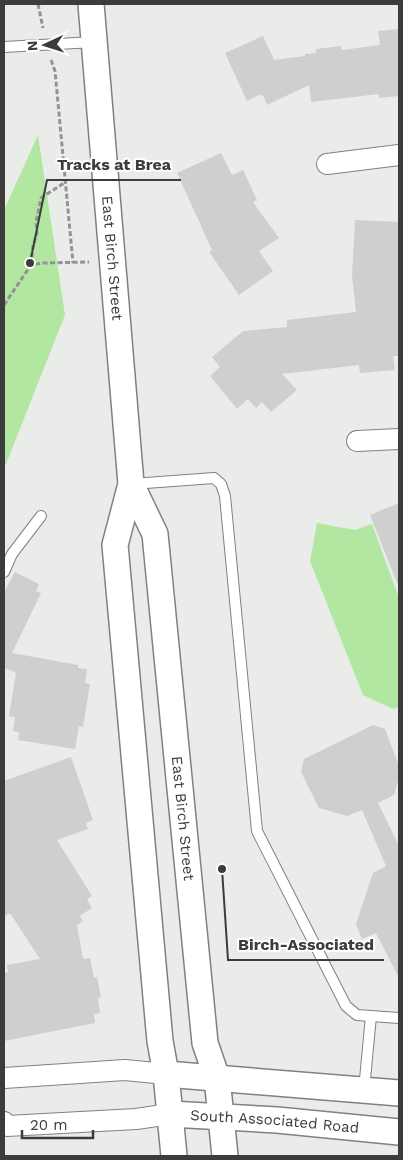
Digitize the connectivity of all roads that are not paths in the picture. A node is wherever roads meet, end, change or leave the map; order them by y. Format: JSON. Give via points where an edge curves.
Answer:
{"nodes":[{"id":1,"x":91,"y":4,"type":"edge"},
{"id":2,"x":94,"y":42,"type":"junction"},
{"id":3,"x":4,"y":47,"type":"edge"},
{"id":4,"x":399,"y":155,"type":"edge"},
{"id":5,"x":327,"y":164,"type":"dead end"},
{"id":6,"x":399,"y":439,"type":"edge"},
{"id":7,"x":357,"y":441,"type":"dead end"},
{"id":8,"x":131,"y":484,"type":"junction"},
{"id":9,"x":41,"y":516,"type":"dead end"},
{"id":10,"x":4,"y":572,"type":"edge"},
{"id":11,"x":371,"y":1016,"type":"junction"},
{"id":12,"x":399,"y":1018,"type":"edge"},
{"id":13,"x":166,"y":1074,"type":"junction"},
{"id":14,"x":4,"y":1078,"type":"edge"},
{"id":15,"x":217,"y":1078,"type":"junction"},
{"id":16,"x":364,"y":1090,"type":"junction"},
{"id":17,"x":399,"y":1093,"type":"edge"},
{"id":18,"x":170,"y":1114,"type":"junction"},
{"id":19,"x":221,"y":1117,"type":"junction"},
{"id":20,"x":5,"y":1125,"type":"edge"},
{"id":21,"x":399,"y":1132,"type":"edge"},
{"id":22,"x":174,"y":1156,"type":"edge"},
{"id":23,"x":225,"y":1156,"type":"edge"}],
"edges":[{"from":1,"to":2,"type":"street","name":"East Birch Street"},
{"from":2,"to":3,"type":"lane"},
{"from":2,"to":8,"type":"street","name":"East Birch Street"},
{"from":4,"to":5,"type":"street"},
{"from":6,"to":7,"type":"street"},
{"from":8,"to":11,"type":"lane","via":[[214,478],[221,484],[225,496],[257,831],[346,1006],[357,1015]]},
{"from":8,"to":13,"type":"street","name":"East Birch Street","via":[[115,545],[160,1041]]},
{"from":8,"to":15,"type":"street","name":"East Birch Street","via":[[155,534],[205,1043]]},
{"from":9,"to":10,"type":"lane","via":[[12,554]]},
{"from":11,"to":12,"type":"lane"},
{"from":11,"to":16,"type":"lane"},
{"from":13,"to":14,"type":"street","via":[[125,1070]]},
{"from":13,"to":15,"type":"street"},
{"from":13,"to":18,"type":"street","name":"East Birch Street"},
{"from":15,"to":16,"type":"street"},
{"from":15,"to":19,"type":"street","name":"East Birch Street"},
{"from":16,"to":17,"type":"street"},
{"from":18,"to":19,"type":"street","name":"South Associated Road"},
{"from":18,"to":20,"type":"street","name":"South Associated Road","via":[[136,1119]]},
{"from":18,"to":22,"type":"street","name":"East Birch Street"},
{"from":19,"to":21,"type":"street","name":"South Associated Road"},
{"from":19,"to":23,"type":"street","name":"East Birch Street"}]}
